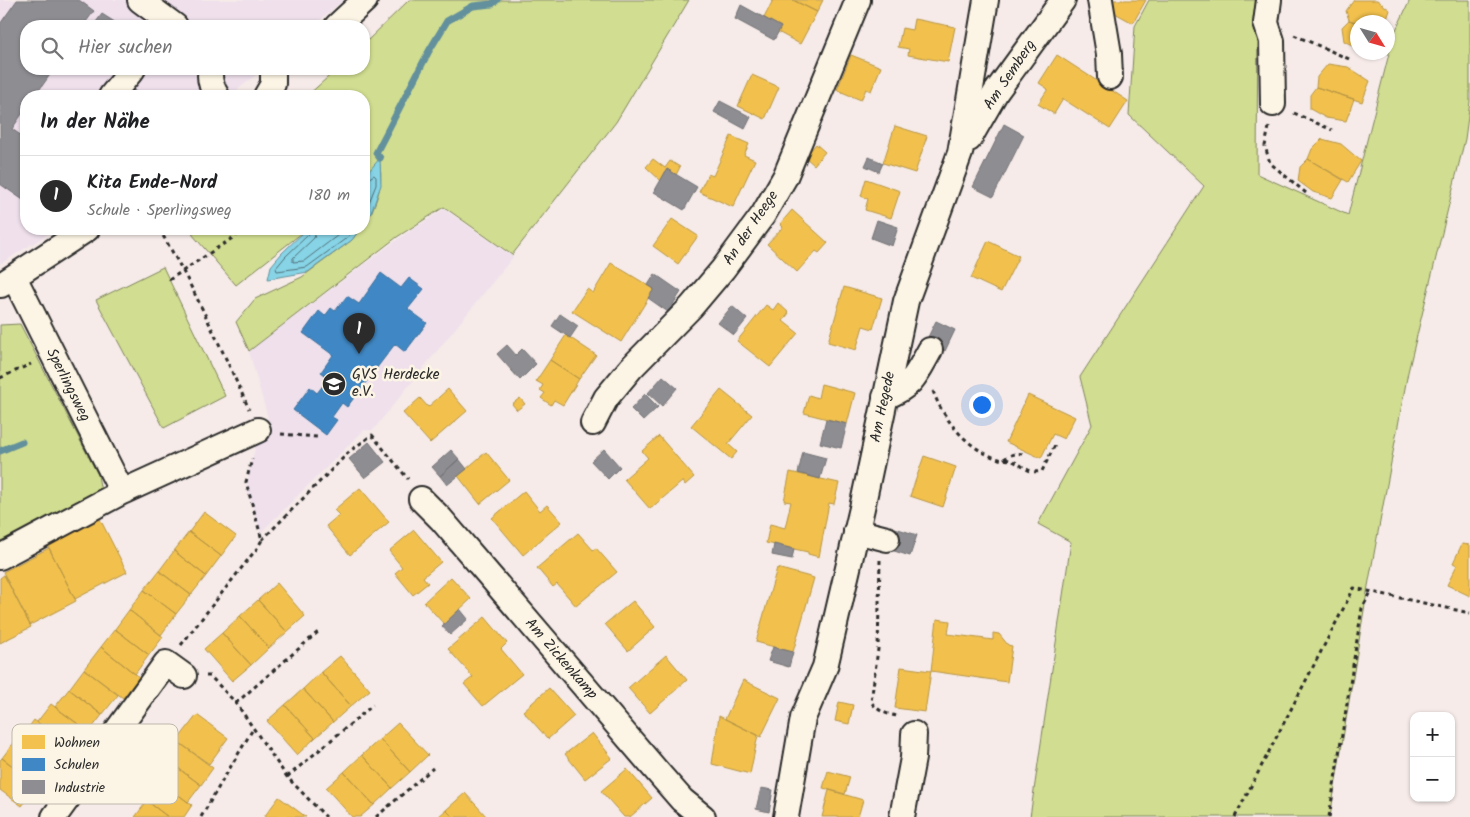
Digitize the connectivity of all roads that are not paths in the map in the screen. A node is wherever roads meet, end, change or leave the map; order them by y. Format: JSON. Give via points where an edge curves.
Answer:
{"nodes":[{"id":1,"x":140,"y":0,"type":"edge"},
{"id":2,"x":365,"y":0,"type":"edge"},
{"id":3,"x":858,"y":0,"type":"edge"},
{"id":4,"x":986,"y":0,"type":"edge"},
{"id":5,"x":1063,"y":0,"type":"edge"},
{"id":6,"x":1100,"y":0,"type":"edge"},
{"id":7,"x":1269,"y":0,"type":"edge"},
{"id":8,"x":161,"y":20,"type":"edge"},
{"id":9,"x":343,"y":20,"type":"edge"},
{"id":10,"x":128,"y":75,"type":"edge"},
{"id":11,"x":210,"y":75,"type":"edge"},
{"id":12,"x":274,"y":75,"type":"edge"},
{"id":13,"x":1110,"y":77,"type":"dead end"},
{"id":14,"x":116,"y":90,"type":"edge"},
{"id":15,"x":213,"y":90,"type":"edge"},
{"id":16,"x":270,"y":90,"type":"edge"},
{"id":17,"x":1273,"y":104,"type":"road end"},
{"id":18,"x":960,"y":153,"type":"junction"},
{"id":19,"x":78,"y":235,"type":"edge"},
{"id":20,"x":7,"y":281,"type":"edge"},
{"id":21,"x":925,"y":358,"type":"road end"},
{"id":22,"x":885,"y":397,"type":"junction"},
{"id":23,"x":593,"y":423,"type":"dead end"},
{"id":24,"x":258,"y":430,"type":"road end"},
{"id":25,"x":122,"y":492,"type":"junction"},
{"id":26,"x":420,"y":499,"type":"road end"},
{"id":27,"x":856,"y":531,"type":"junction"},
{"id":28,"x":884,"y":538,"type":"road end"},
{"id":29,"x":0,"y":557,"type":"edge"},
{"id":30,"x":184,"y":676,"type":"road end"},
{"id":31,"x":122,"y":724,"type":"edge"},
{"id":32,"x":914,"y":734,"type":"road end"},
{"id":33,"x":63,"y":804,"type":"edge"},
{"id":34,"x":54,"y":817,"type":"edge"},
{"id":35,"x":703,"y":817,"type":"edge"},
{"id":36,"x":786,"y":817,"type":"edge"},
{"id":37,"x":902,"y":817,"type":"edge"}],
"edges":[{"from":1,"to":8,"type":"street"},
{"from":2,"to":9,"type":"street"},
{"from":3,"to":23,"type":"street","name":"An der Heege","via":[[785,177],[763,215],[717,277],[606,398]]},
{"from":4,"to":18,"type":"street","name":"Am Hegede"},
{"from":5,"to":18,"type":"street","name":"Am Semberg","via":[[996,92]]},
{"from":6,"to":13,"type":"street"},
{"from":7,"to":17,"type":"street","via":[[1266,23],[1272,41]]},
{"from":10,"to":14,"type":"street"},
{"from":11,"to":15,"type":"street"},
{"from":12,"to":16,"type":"street"},
{"from":18,"to":22,"type":"street","name":"Am Hegede","via":[[906,301]]},
{"from":19,"to":20,"type":"street"},
{"from":20,"to":25,"type":"street","name":"Sperlingsweg","via":[[52,354]]},
{"from":21,"to":22,"type":"street","via":[[910,384]]},
{"from":22,"to":27,"type":"street","name":"Am Hegede"},
{"from":24,"to":25,"type":"street"},
{"from":25,"to":29,"type":"street"},
{"from":26,"to":35,"type":"street","name":"Am Zickenkamp","via":[[441,519],[682,800]]},
{"from":27,"to":28,"type":"street"},
{"from":27,"to":36,"type":"street","name":"Am Hegede","via":[[825,666],[803,718]]},
{"from":30,"to":31,"type":"street","via":[[166,663]]},
{"from":32,"to":37,"type":"street"},
{"from":33,"to":34,"type":"street"}]}
